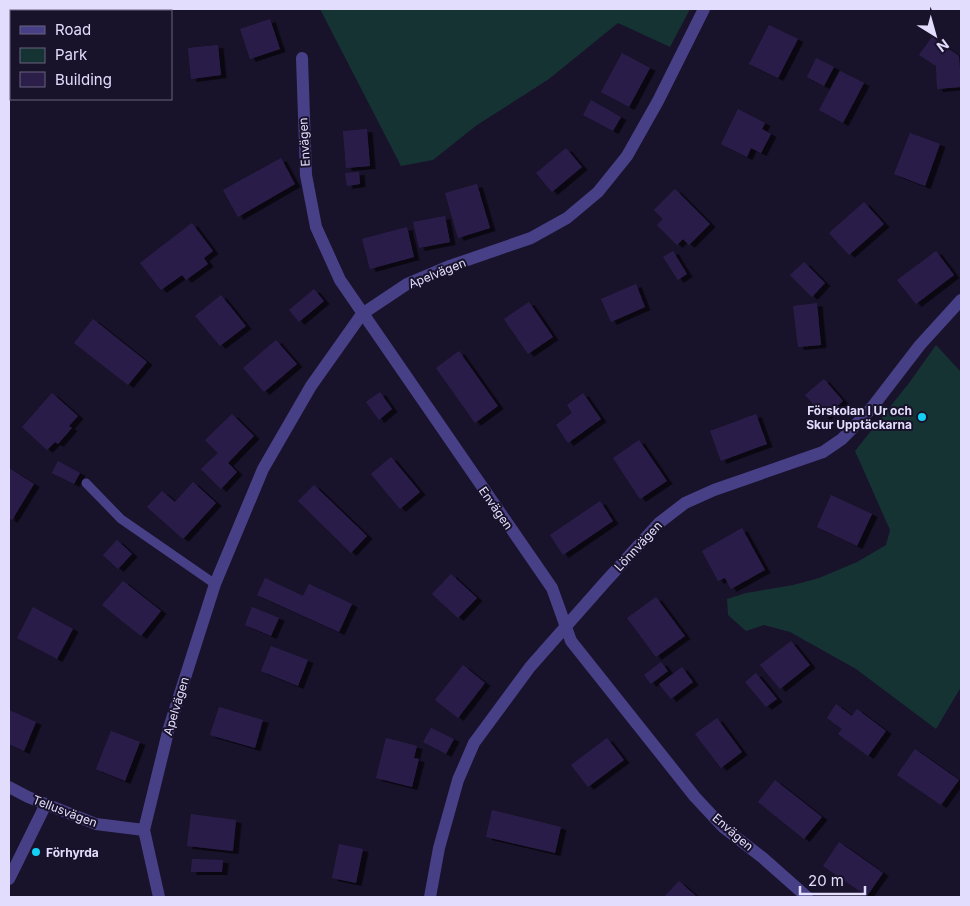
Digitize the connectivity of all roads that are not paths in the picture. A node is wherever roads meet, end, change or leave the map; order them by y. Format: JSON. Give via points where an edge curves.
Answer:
{"nodes":[{"id":1,"x":704,"y":9,"type":"edge"},
{"id":2,"x":302,"y":58,"type":"dead end"},
{"id":3,"x":961,"y":300,"type":"edge"},
{"id":4,"x":362,"y":314,"type":"junction"},
{"id":5,"x":86,"y":483,"type":"dead end"},
{"id":6,"x":215,"y":584,"type":"junction"},
{"id":7,"x":566,"y":626,"type":"junction"},
{"id":8,"x":9,"y":787,"type":"edge"},
{"id":9,"x":46,"y":804,"type":"junction"},
{"id":10,"x":144,"y":830,"type":"junction"},
{"id":11,"x":9,"y":879,"type":"edge"},
{"id":12,"x":159,"y":897,"type":"edge"},
{"id":13,"x":430,"y":897,"type":"edge"},
{"id":14,"x":807,"y":897,"type":"edge"}],
"edges":[{"from":1,"to":4,"type":"street","name":"Apelvägen","via":[[627,156],[598,192],[567,218],[531,238],[407,284]]},
{"from":2,"to":4,"type":"street","name":"Envägen","via":[[306,175],[316,227],[340,280]]},
{"from":3,"to":7,"type":"street","name":"Lönnvägen","via":[[842,439],[823,452],[685,503],[659,523]]},
{"from":4,"to":6,"type":"street","name":"Apelvägen","via":[[311,386],[263,469]]},
{"from":4,"to":7,"type":"street","name":"Envägen","via":[[552,588]]},
{"from":5,"to":6,"type":"lane","via":[[121,519]]},
{"from":6,"to":10,"type":"street","name":"Apelvägen","via":[[169,728]]},
{"from":7,"to":13,"type":"street","name":"Lönnvägen","via":[[530,667],[474,743],[458,780],[439,848]]},
{"from":7,"to":14,"type":"street","name":"Envägen","via":[[572,641],[695,797],[723,827]]},
{"from":8,"to":9,"type":"street","name":"Tellusvägen"},
{"from":9,"to":10,"type":"street","name":"Tellusvägen","via":[[96,824]]},
{"from":9,"to":11,"type":"street"},
{"from":10,"to":12,"type":"street"}]}
